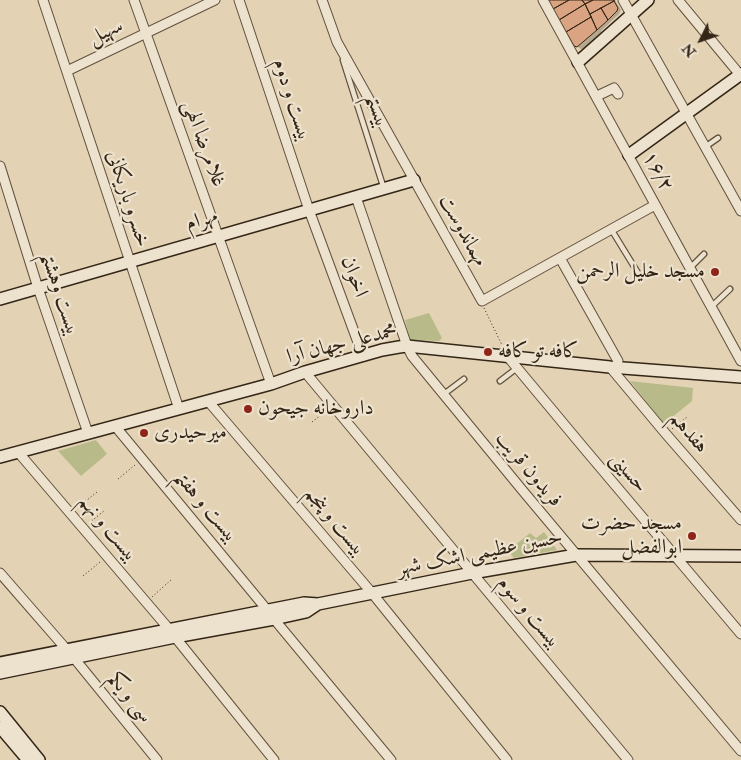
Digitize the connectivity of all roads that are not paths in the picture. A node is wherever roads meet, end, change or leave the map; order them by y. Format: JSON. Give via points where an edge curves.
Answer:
{"nodes":[{"id":1,"x":43,"y":0,"type":"edge"},
{"id":2,"x":134,"y":0,"type":"edge"},
{"id":3,"x":215,"y":0,"type":"edge"},
{"id":4,"x":240,"y":0,"type":"edge"},
{"id":5,"x":322,"y":0,"type":"edge"},
{"id":6,"x":543,"y":0,"type":"edge"},
{"id":7,"x":623,"y":0,"type":"edge"},
{"id":8,"x":648,"y":0,"type":"edge"},
{"id":9,"x":678,"y":0,"type":"edge"},
{"id":10,"x":632,"y":15,"type":"junction"},
{"id":11,"x":146,"y":34,"type":"junction"},
{"id":12,"x":338,"y":42,"type":"junction"},
{"id":13,"x":578,"y":62,"type":"junction"},
{"id":14,"x":66,"y":71,"type":"junction"},
{"id":15,"x":741,"y":75,"type":"edge"},
{"id":16,"x":618,"y":94,"type":"dead end"},
{"id":17,"x":596,"y":96,"type":"junction"},
{"id":18,"x":687,"y":113,"type":"junction"},
{"id":19,"x":718,"y":138,"type":"dead end"},
{"id":20,"x":705,"y":147,"type":"junction"},
{"id":21,"x":629,"y":156,"type":"junction"},
{"id":22,"x":0,"y":166,"type":"edge"},
{"id":23,"x":414,"y":180,"type":"junction"},
{"id":24,"x":384,"y":189,"type":"junction"},
{"id":25,"x":356,"y":197,"type":"junction"},
{"id":26,"x":655,"y":204,"type":"junction"},
{"id":27,"x":309,"y":210,"type":"junction"},
{"id":28,"x":741,"y":211,"type":"edge"},
{"id":29,"x":612,"y":229,"type":"junction"},
{"id":30,"x":218,"y":236,"type":"junction"},
{"id":31,"x":704,"y":254,"type":"dead end"},
{"id":32,"x":560,"y":258,"type":"junction"},
{"id":33,"x":130,"y":262,"type":"junction"},
{"id":34,"x":690,"y":268,"type":"junction"},
{"id":35,"x":638,"y":273,"type":"dead end"},
{"id":36,"x":38,"y":288,"type":"junction"},
{"id":37,"x":730,"y":289,"type":"dead end"},
{"id":38,"x":0,"y":299,"type":"edge"},
{"id":39,"x":711,"y":307,"type":"junction"},
{"id":40,"x":407,"y":346,"type":"junction"},
{"id":41,"x":363,"y":356,"type":"junction"},
{"id":42,"x":508,"y":357,"type":"junction"},
{"id":43,"x":741,"y":361,"type":"edge"},
{"id":44,"x":614,"y":364,"type":"junction"},
{"id":45,"x":517,"y":368,"type":"junction"},
{"id":46,"x":306,"y":372,"type":"junction"},
{"id":47,"x":703,"y":374,"type":"junction"},
{"id":48,"x":741,"y":378,"type":"edge"},
{"id":49,"x":464,"y":379,"type":"dead end"},
{"id":50,"x":500,"y":381,"type":"dead end"},
{"id":51,"x":271,"y":384,"type":"junction"},
{"id":52,"x":741,"y":384,"type":"edge"},
{"id":53,"x":443,"y":395,"type":"junction"},
{"id":54,"x":208,"y":401,"type":"junction"},
{"id":55,"x":179,"y":409,"type":"junction"},
{"id":56,"x":114,"y":426,"type":"junction"},
{"id":57,"x":88,"y":433,"type":"junction"},
{"id":58,"x":18,"y":452,"type":"junction"},
{"id":59,"x":0,"y":457,"type":"edge"},
{"id":60,"x":741,"y":520,"type":"edge"},
{"id":61,"x":576,"y":555,"type":"junction"},
{"id":62,"x":673,"y":555,"type":"junction"},
{"id":63,"x":741,"y":556,"type":"edge"},
{"id":64,"x":0,"y":573,"type":"edge"},
{"id":65,"x":472,"y":573,"type":"junction"},
{"id":66,"x":372,"y":593,"type":"junction"},
{"id":67,"x":271,"y":615,"type":"junction"},
{"id":68,"x":172,"y":633,"type":"junction"},
{"id":69,"x":741,"y":634,"type":"edge"},
{"id":70,"x":70,"y":654,"type":"junction"},
{"id":71,"x":0,"y":663,"type":"edge"},
{"id":72,"x":0,"y":673,"type":"edge"},
{"id":73,"x":0,"y":712,"type":"edge"},
{"id":74,"x":0,"y":727,"type":"edge"},
{"id":75,"x":741,"y":751,"type":"edge"},
{"id":76,"x":28,"y":760,"type":"edge"},
{"id":77,"x":40,"y":760,"type":"edge"},
{"id":78,"x":156,"y":760,"type":"edge"},
{"id":79,"x":274,"y":760,"type":"edge"},
{"id":80,"x":391,"y":760,"type":"edge"},
{"id":81,"x":507,"y":760,"type":"edge"},
{"id":82,"x":628,"y":760,"type":"edge"}],
"edges":[{"from":1,"to":14,"type":"street","name":"خسرو باریکانی"},
{"from":2,"to":11,"type":"street","name":"غلامرضا الهی"},
{"from":3,"to":11,"type":"street","name":"سهیل"},
{"from":4,"to":27,"type":"street","name":"بیست و دوم"},
{"from":5,"to":12,"type":"street","name":"مهماندوست"},
{"from":6,"to":13,"type":"street","name":"۱۶/۲"},
{"from":7,"to":10,"type":"street"},
{"from":8,"to":10,"type":"street"},
{"from":9,"to":15,"type":"street"},
{"from":10,"to":13,"type":"street"},
{"from":10,"to":18,"type":"street"},
{"from":11,"to":14,"type":"street","name":"سهیل"},
{"from":11,"to":30,"type":"street","name":"غلامرضا الهی"},
{"from":12,"to":23,"type":"street","name":"مهماندوست"},
{"from":12,"to":24,"type":"lane","name":"بیستم"},
{"from":13,"to":17,"type":"street","name":"۱۶/۲"},
{"from":14,"to":33,"type":"street","name":"خسرو باریکانی"},
{"from":15,"to":18,"type":"street"},
{"from":16,"to":17,"type":"street","via":[[614,88]]},
{"from":17,"to":21,"type":"street","name":"۱۶/۲"},
{"from":18,"to":20,"type":"street"},
{"from":18,"to":21,"type":"street"},
{"from":19,"to":20,"type":"lane"},
{"from":20,"to":28,"type":"street"},
{"from":21,"to":26,"type":"street","name":"۱۶/۲"},
{"from":22,"to":36,"type":"street","name":"بیست وهشتم"},
{"from":23,"to":24,"type":"street","name":"مهرام"},
{"from":23,"to":32,"type":"street","name":"مهماندوست","via":[[482,301]]},
{"from":24,"to":25,"type":"street","name":"مهرام"},
{"from":25,"to":27,"type":"street","name":"مهرام"},
{"from":25,"to":40,"type":"street","name":"فریدون قریب"},
{"from":26,"to":29,"type":"street"},
{"from":26,"to":34,"type":"street","name":"۱۶/۲"},
{"from":27,"to":30,"type":"street","name":"مهرام"},
{"from":27,"to":41,"type":"street","name":"اخوان"},
{"from":29,"to":32,"type":"street"},
{"from":29,"to":35,"type":"lane"},
{"from":30,"to":33,"type":"street","name":"مهرام"},
{"from":30,"to":51,"type":"street","name":"غلامرضا الهی"},
{"from":31,"to":34,"type":"lane"},
{"from":32,"to":44,"type":"street","name":"هفدهم"},
{"from":33,"to":36,"type":"street","name":"مهرام"},
{"from":33,"to":55,"type":"street","name":"خسرو باریکانی"},
{"from":34,"to":39,"type":"street","name":"۱۶/۲"},
{"from":36,"to":38,"type":"street","name":"مهرام"},
{"from":36,"to":57,"type":"street","name":"بیست وهشتم"},
{"from":37,"to":39,"type":"lane"},
{"from":39,"to":43,"type":"street","name":"۱۶/۲"},
{"from":40,"to":41,"type":"street","name":"محمدعلی جهان آرا"},
{"from":40,"to":42,"type":"street","name":"محمدعلی جهان آرا"},
{"from":40,"to":53,"type":"street","name":"فریدون قریب"},
{"from":41,"to":46,"type":"street","name":"محمدعلی جهان آرا"},
{"from":42,"to":44,"type":"street","name":"محمدعلی جهان آرا"},
{"from":42,"to":45,"type":"street","name":"حسینی"},
{"from":44,"to":47,"type":"street","name":"محمدعلی جهان آرا"},
{"from":44,"to":60,"type":"street","name":"هفدهم","via":[[666,434]]},
{"from":45,"to":50,"type":"lane"},
{"from":45,"to":62,"type":"street","name":"حسینی"},
{"from":46,"to":51,"type":"street","name":"محمدعلی جهان آرا"},
{"from":46,"to":65,"type":"street","name":"بیست و سوم"},
{"from":47,"to":48,"type":"street"},
{"from":47,"to":52,"type":"street"},
{"from":49,"to":53,"type":"lane"},
{"from":51,"to":54,"type":"street","name":"محمدعلی جهان آرا"},
{"from":53,"to":61,"type":"street","name":"فریدون قریب"},
{"from":54,"to":55,"type":"street","name":"محمدعلی جهان آرا"},
{"from":54,"to":66,"type":"street","name":"بیست و پنجم"},
{"from":55,"to":56,"type":"street","name":"محمدعلی جهان آرا"},
{"from":56,"to":57,"type":"street","name":"محمدعلی جهان آرا"},
{"from":56,"to":67,"type":"street","name":"بیست و هفتم"},
{"from":57,"to":58,"type":"street","name":"محمدعلی جهان آرا"},
{"from":58,"to":59,"type":"street","name":"محمدعلی جهان آرا"},
{"from":58,"to":68,"type":"street","name":"بیست و نهم"},
{"from":61,"to":62,"type":"street","name":"حسین عظیمی اشک شهر"},
{"from":61,"to":65,"type":"street","name":"حسین عظیمی اشک شهر"},
{"from":61,"to":75,"type":"street","name":"فریدون قریب"},
{"from":62,"to":63,"type":"street","name":"حسین عظیمی اشک شهر"},
{"from":62,"to":69,"type":"street","name":"حسینی"},
{"from":64,"to":70,"type":"street","name":"سی و یکم"},
{"from":65,"to":66,"type":"street","name":"حسین عظیمی اشک شهر"},
{"from":65,"to":82,"type":"street","name":"بیست و سوم"},
{"from":66,"to":67,"type":"street","name":"حسین عظیمی اشک شهر","via":[[318,604],[304,603]]},
{"from":66,"to":81,"type":"street","name":"بیست و پنجم"},
{"from":67,"to":68,"type":"street","name":"حسین عظیمی اشک شهر"},
{"from":67,"to":80,"type":"street","name":"بیست و هفتم"},
{"from":68,"to":70,"type":"street","name":"حسین عظیمی اشک شهر"},
{"from":68,"to":79,"type":"street","name":"بیست و نهم"},
{"from":70,"to":71,"type":"street","name":"حسین عظیمی اشک شهر"},
{"from":70,"to":72,"type":"street","name":"حسین عظیمی اشک شهر"},
{"from":70,"to":78,"type":"street","name":"سی و یکم"},
{"from":73,"to":77,"type":"street"},
{"from":74,"to":76,"type":"street"}]}
